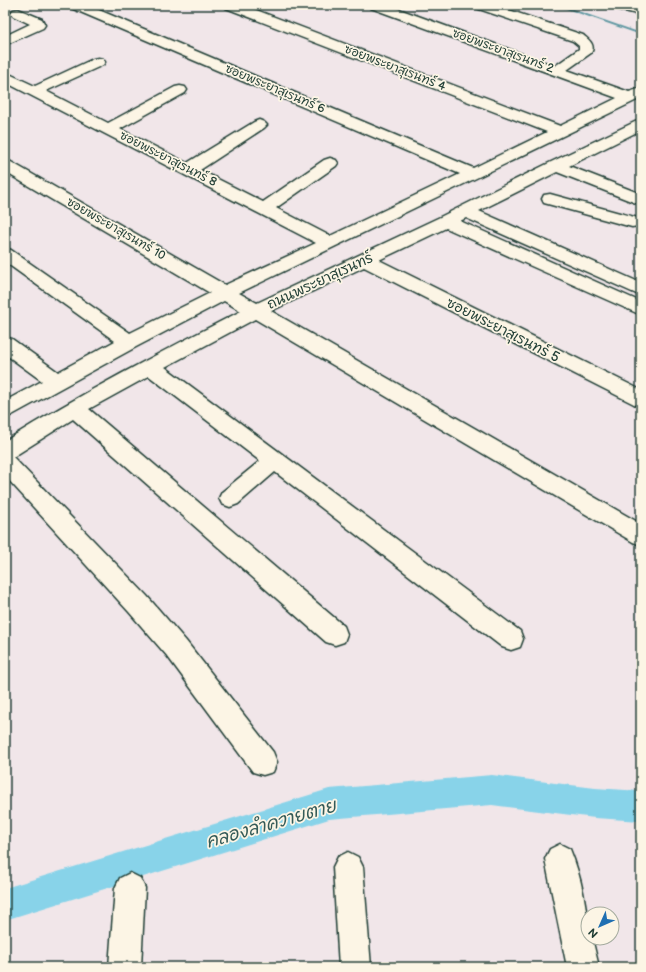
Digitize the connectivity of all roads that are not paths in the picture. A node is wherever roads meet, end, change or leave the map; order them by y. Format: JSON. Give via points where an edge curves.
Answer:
{"nodes":[{"id":1,"x":76,"y":5,"type":"edge"},
{"id":2,"x":231,"y":5,"type":"edge"},
{"id":3,"x":376,"y":5,"type":"edge"},
{"id":4,"x":481,"y":5,"type":"edge"},
{"id":5,"x":617,"y":5,"type":"edge"},
{"id":6,"x":641,"y":11,"type":"edge"},
{"id":7,"x":18,"y":12,"type":"dead end"},
{"id":8,"x":5,"y":40,"type":"edge"},
{"id":9,"x":98,"y":62,"type":"dead end"},
{"id":10,"x":557,"y":71,"type":"junction"},
{"id":11,"x":5,"y":76,"type":"edge"},
{"id":12,"x":180,"y":90,"type":"dead end"},
{"id":13,"x":36,"y":91,"type":"junction"},
{"id":14,"x":636,"y":95,"type":"edge"},
{"id":15,"x":641,"y":124,"type":"edge"},
{"id":16,"x":259,"y":126,"type":"dead end"},
{"id":17,"x":108,"y":129,"type":"junction"},
{"id":18,"x":559,"y":131,"type":"junction"},
{"id":19,"x":621,"y":134,"type":"junction"},
{"id":20,"x":641,"y":143,"type":"edge"},
{"id":21,"x":330,"y":163,"type":"dead end"},
{"id":22,"x":5,"y":165,"type":"edge"},
{"id":23,"x":555,"y":166,"type":"junction"},
{"id":24,"x":188,"y":170,"type":"junction"},
{"id":25,"x":473,"y":174,"type":"junction"},
{"id":26,"x":592,"y":181,"type":"junction"},
{"id":27,"x":550,"y":199,"type":"dead end"},
{"id":28,"x":641,"y":200,"type":"edge"},
{"id":29,"x":584,"y":208,"type":"junction"},
{"id":30,"x":264,"y":209,"type":"junction"},
{"id":31,"x":465,"y":211,"type":"junction"},
{"id":32,"x":446,"y":221,"type":"junction"},
{"id":33,"x":632,"y":222,"type":"dead end"},
{"id":34,"x":330,"y":243,"type":"junction"},
{"id":35,"x":5,"y":254,"type":"edge"},
{"id":36,"x":365,"y":260,"type":"junction"},
{"id":37,"x":641,"y":290,"type":"edge"},
{"id":38,"x":226,"y":292,"type":"junction"},
{"id":39,"x":641,"y":309,"type":"edge"},
{"id":40,"x":257,"y":311,"type":"junction"},
{"id":41,"x":129,"y":342,"type":"junction"},
{"id":42,"x":5,"y":344,"type":"edge"},
{"id":43,"x":150,"y":366,"type":"junction"},
{"id":44,"x":56,"y":381,"type":"junction"},
{"id":45,"x":641,"y":399,"type":"edge"},
{"id":46,"x":74,"y":408,"type":"junction"},
{"id":47,"x":5,"y":410,"type":"edge"},
{"id":48,"x":5,"y":452,"type":"edge"},
{"id":49,"x":276,"y":460,"type":"junction"},
{"id":50,"x":5,"y":462,"type":"edge"},
{"id":51,"x":230,"y":498,"type":"dead end"},
{"id":52,"x":641,"y":535,"type":"edge"},
{"id":53,"x":335,"y":634,"type":"dead end"},
{"id":54,"x":511,"y":639,"type":"dead end"},
{"id":55,"x":263,"y":762,"type":"dead end"},
{"id":56,"x":560,"y":859,"type":"dead end"},
{"id":57,"x":348,"y":867,"type":"dead end"},
{"id":58,"x":130,"y":888,"type":"dead end"},
{"id":59,"x":125,"y":967,"type":"edge"},
{"id":60,"x":355,"y":967,"type":"edge"},
{"id":61,"x":583,"y":967,"type":"edge"}],
"edges":[{"from":1,"to":25,"type":"street","name":"ซอยพระยาสุเรนทร์ 6"},
{"from":2,"to":18,"type":"street","name":"ซอยพระยาสุเรนทร์ 4"},
{"from":3,"to":10,"type":"street","name":"ซอยพระยาสุเรนทร์ 2"},
{"from":4,"to":10,"type":"street","via":[[578,38],[586,45],[586,50]]},
{"from":5,"to":6,"type":"street"},
{"from":7,"to":8,"type":"street","via":[[38,25]]},
{"from":9,"to":13,"type":"street"},
{"from":10,"to":14,"type":"street","name":"ซอยพระยาสุเรนทร์ 2"},
{"from":11,"to":13,"type":"street","name":"ซอยพระยาสุเรนทร์ 8"},
{"from":12,"to":17,"type":"street"},
{"from":13,"to":17,"type":"street","name":"ซอยพระยาสุเรนทร์ 8"},
{"from":14,"to":18,"type":"street"},
{"from":15,"to":19,"type":"street","name":"ถนนพระยาสุเรนทร์"},
{"from":16,"to":24,"type":"street"},
{"from":17,"to":24,"type":"street","name":"ซอยพระยาสุเรนทร์ 8"},
{"from":18,"to":25,"type":"street"},
{"from":19,"to":20,"type":"street"},
{"from":19,"to":23,"type":"street","name":"ถนนพระยาสุเรนทร์"},
{"from":21,"to":30,"type":"street"},
{"from":22,"to":38,"type":"street","name":"ซอยพระยาสุเรนทร์ 10"},
{"from":23,"to":26,"type":"street"},
{"from":23,"to":31,"type":"street","name":"ถนนพระยาสุเรนทร์"},
{"from":24,"to":30,"type":"street","name":"ซอยพระยาสุเรนทร์ 8"},
{"from":25,"to":34,"type":"street"},
{"from":26,"to":28,"type":"street"},
{"from":26,"to":29,"type":"street"},
{"from":27,"to":29,"type":"street"},
{"from":29,"to":33,"type":"street"},
{"from":30,"to":34,"type":"street","name":"ซอยพระยาสุเรนทร์ 8"},
{"from":31,"to":32,"type":"street","name":"ถนนพระยาสุเรนทร์"},
{"from":31,"to":37,"type":"street"},
{"from":32,"to":36,"type":"street","name":"ถนนพระยาสุเรนทร์"},
{"from":32,"to":39,"type":"street"},
{"from":34,"to":38,"type":"street"},
{"from":35,"to":41,"type":"street"},
{"from":36,"to":40,"type":"street","name":"ถนนพระยาสุเรนทร์"},
{"from":36,"to":45,"type":"street","name":"ซอยพระยาสุเรนทร์ 5"},
{"from":38,"to":40,"type":"street","name":"ซอยพระยาสุเรนทร์ 10"},
{"from":38,"to":41,"type":"street"},
{"from":40,"to":43,"type":"street","name":"ถนนพระยาสุเรนทร์"},
{"from":40,"to":52,"type":"street","name":"ซอยพระยาสุเรนทร์ 10"},
{"from":41,"to":44,"type":"street"},
{"from":42,"to":44,"type":"street"},
{"from":43,"to":46,"type":"street","name":"ถนนพระยาสุเรนทร์"},
{"from":43,"to":49,"type":"street"},
{"from":44,"to":47,"type":"street"},
{"from":46,"to":48,"type":"street","name":"ถนนพระยาสุเรนทร์"},
{"from":46,"to":53,"type":"street"},
{"from":49,"to":51,"type":"street"},
{"from":49,"to":54,"type":"street"},
{"from":50,"to":55,"type":"street","via":[[178,649]]},
{"from":56,"to":61,"type":"street"},
{"from":57,"to":60,"type":"street"},
{"from":58,"to":59,"type":"street"}]}
